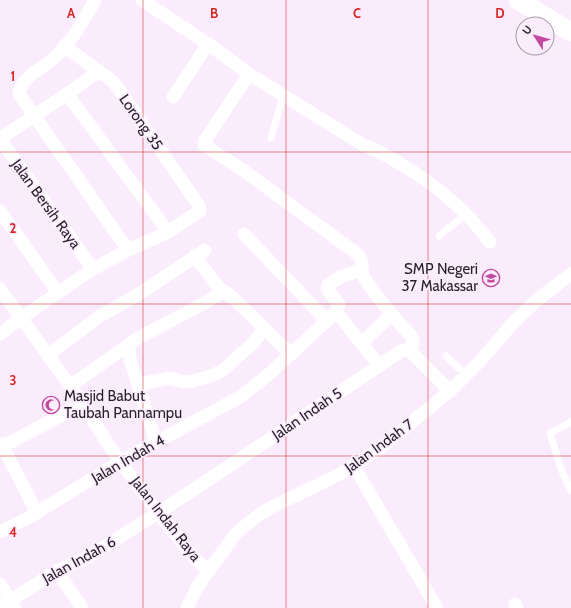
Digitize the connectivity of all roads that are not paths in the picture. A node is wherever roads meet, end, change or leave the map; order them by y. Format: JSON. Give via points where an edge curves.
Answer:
{"nodes":[{"id":1,"x":95,"y":0,"type":"edge"},
{"id":2,"x":142,"y":0,"type":"edge"},
{"id":3,"x":518,"y":0,"type":"edge"},
{"id":4,"x":571,"y":32,"type":"edge"},
{"id":5,"x":208,"y":44,"type":"junction"},
{"id":6,"x":64,"y":46,"type":"junction"},
{"id":7,"x":99,"y":71,"type":"junction"},
{"id":8,"x":249,"y":74,"type":"junction"},
{"id":9,"x":68,"y":95,"type":"junction"},
{"id":10,"x":283,"y":96,"type":"junction"},
{"id":11,"x":173,"y":97,"type":"dead end"},
{"id":12,"x":34,"y":115,"type":"junction"},
{"id":13,"x":271,"y":138,"type":"dead end"},
{"id":14,"x":0,"y":139,"type":"edge"},
{"id":15,"x":0,"y":211,"type":"edge"},
{"id":16,"x":466,"y":214,"type":"junction"},
{"id":17,"x":168,"y":232,"type":"junction"},
{"id":18,"x":244,"y":234,"type":"dead end"},
{"id":19,"x":439,"y":236,"type":"dead end"},
{"id":20,"x":490,"y":242,"type":"dead end"},
{"id":21,"x":128,"y":250,"type":"junction"},
{"id":22,"x":93,"y":269,"type":"junction"},
{"id":23,"x":361,"y":270,"type":"junction"},
{"id":24,"x":571,"y":275,"type":"edge"},
{"id":25,"x":0,"y":289,"type":"edge"},
{"id":26,"x":221,"y":291,"type":"junction"},
{"id":27,"x":58,"y":293,"type":"junction"},
{"id":28,"x":392,"y":314,"type":"junction"},
{"id":29,"x":331,"y":316,"type":"junction"},
{"id":30,"x":21,"y":318,"type":"junction"},
{"id":31,"x":265,"y":329,"type":"junction"},
{"id":32,"x":0,"y":334,"type":"edge"},
{"id":33,"x":362,"y":343,"type":"junction"},
{"id":34,"x":128,"y":345,"type":"junction"},
{"id":35,"x":408,"y":350,"type":"junction"},
{"id":36,"x":291,"y":354,"type":"junction"},
{"id":37,"x":48,"y":355,"type":"junction"},
{"id":38,"x":446,"y":356,"type":"dead end"},
{"id":39,"x":379,"y":365,"type":"junction"},
{"id":40,"x":466,"y":375,"type":"junction"},
{"id":41,"x":139,"y":384,"type":"junction"},
{"id":42,"x":70,"y":386,"type":"junction"},
{"id":43,"x":450,"y":391,"type":"junction"},
{"id":44,"x":83,"y":404,"type":"junction"},
{"id":45,"x":571,"y":422,"type":"edge"},
{"id":46,"x":156,"y":442,"type":"junction"},
{"id":47,"x":1,"y":444,"type":"edge"},
{"id":48,"x":121,"y":461,"type":"junction"},
{"id":49,"x":359,"y":475,"type":"dead end"},
{"id":50,"x":571,"y":490,"type":"edge"},
{"id":51,"x":37,"y":513,"type":"junction"},
{"id":52,"x":158,"y":513,"type":"junction"},
{"id":53,"x":0,"y":532,"type":"edge"},
{"id":54,"x":57,"y":571,"type":"junction"},
{"id":55,"x":209,"y":571,"type":"junction"},
{"id":56,"x":0,"y":584,"type":"edge"},
{"id":57,"x":8,"y":605,"type":"edge"},
{"id":58,"x":82,"y":608,"type":"edge"},
{"id":59,"x":187,"y":608,"type":"edge"},
{"id":60,"x":437,"y":608,"type":"edge"}],
"edges":[{"from":1,"to":6,"type":"street"},
{"from":2,"to":5,"type":"street"},
{"from":3,"to":4,"type":"main road"},
{"from":5,"to":8,"type":"street"},
{"from":5,"to":11,"type":"street"},
{"from":6,"to":7,"type":"street","name":"Lorong 35"},
{"from":6,"to":12,"type":"street","via":[[54,58],[26,80],[20,90],[20,96]]},
{"from":7,"to":9,"type":"street"},
{"from":7,"to":17,"type":"street","name":"Lorong 35","via":[[116,86],[199,206],[199,213]]},
{"from":8,"to":10,"type":"street"},
{"from":8,"to":23,"type":"street","via":[[204,145],[348,246],[362,261]]},
{"from":9,"to":12,"type":"street"},
{"from":9,"to":17,"type":"street"},
{"from":10,"to":13,"type":"lane"},
{"from":10,"to":16,"type":"street","via":[[363,145],[416,172],[443,192]]},
{"from":12,"to":14,"type":"street"},
{"from":12,"to":21,"type":"street"},
{"from":14,"to":22,"type":"street","name":"Jalan Bersih Raya"},
{"from":15,"to":27,"type":"street"},
{"from":16,"to":19,"type":"lane"},
{"from":16,"to":20,"type":"street"},
{"from":17,"to":21,"type":"street"},
{"from":18,"to":29,"type":"street"},
{"from":21,"to":22,"type":"street"},
{"from":22,"to":27,"type":"street"},
{"from":23,"to":28,"type":"street","via":[[369,286]]},
{"from":23,"to":29,"type":"street","via":[[340,277],[328,286],[327,289],[339,305]]},
{"from":24,"to":40,"type":"street","name":"Jalan Indah 7","via":[[537,300]]},
{"from":25,"to":30,"type":"street","name":"Jalan Indah Raya"},
{"from":26,"to":31,"type":"street","via":[[230,294]]},
{"from":26,"to":34,"type":"street","via":[[201,305]]},
{"from":26,"to":37,"type":"street","via":[[200,253],[139,294],[100,316]]},
{"from":27,"to":30,"type":"street"},
{"from":28,"to":33,"type":"street"},
{"from":28,"to":35,"type":"street","via":[[411,336],[412,346]]},
{"from":29,"to":33,"type":"street"},
{"from":29,"to":36,"type":"street","name":"Jalan Indah 4"},
{"from":30,"to":32,"type":"street"},
{"from":30,"to":37,"type":"street","name":"Jalan Indah Raya"},
{"from":31,"to":36,"type":"street"},
{"from":31,"to":41,"type":"street","via":[[223,370],[211,376],[190,382],[171,378]]},
{"from":33,"to":39,"type":"street"},
{"from":34,"to":41,"type":"street"},
{"from":34,"to":42,"type":"street"},
{"from":35,"to":39,"type":"street","name":"Jalan Indah 5","via":[[401,350]]},
{"from":35,"to":43,"type":"street"},
{"from":36,"to":46,"type":"street","name":"Jalan Indah 4","via":[[240,397]]},
{"from":37,"to":42,"type":"street","name":"Jalan Indah Raya"},
{"from":38,"to":40,"type":"lane"},
{"from":39,"to":52,"type":"street","name":"Jalan Indah 5"},
{"from":40,"to":43,"type":"street","name":"Jalan Indah 7"},
{"from":41,"to":46,"type":"street"},
{"from":42,"to":44,"type":"street","name":"Jalan Indah Raya"},
{"from":43,"to":55,"type":"street","name":"Jalan Indah 7","via":[[354,466],[274,506],[245,525],[236,533]]},
{"from":44,"to":47,"type":"street","via":[[9,444]]},
{"from":44,"to":48,"type":"street","name":"Jalan Indah Raya"},
{"from":45,"to":50,"type":"lane","via":[[550,433],[561,469]]},
{"from":46,"to":48,"type":"street","name":"Jalan Indah 4"},
{"from":47,"to":51,"type":"street"},
{"from":48,"to":51,"type":"street","name":"Jalan Indah 4"},
{"from":48,"to":52,"type":"street","name":"Jalan Indah Raya"},
{"from":49,"to":60,"type":"street"},
{"from":51,"to":53,"type":"street","name":"Jalan Indah 4"},
{"from":52,"to":54,"type":"street","name":"Jalan Indah 6","via":[[86,558]]},
{"from":52,"to":55,"type":"street","name":"Jalan Indah Raya","via":[[195,560]]},
{"from":54,"to":57,"type":"street","name":"Jalan Indah 6"},
{"from":54,"to":58,"type":"street"},
{"from":55,"to":59,"type":"street","name":"Jalan Indah 7"},
{"from":56,"to":57,"type":"street"}]}
